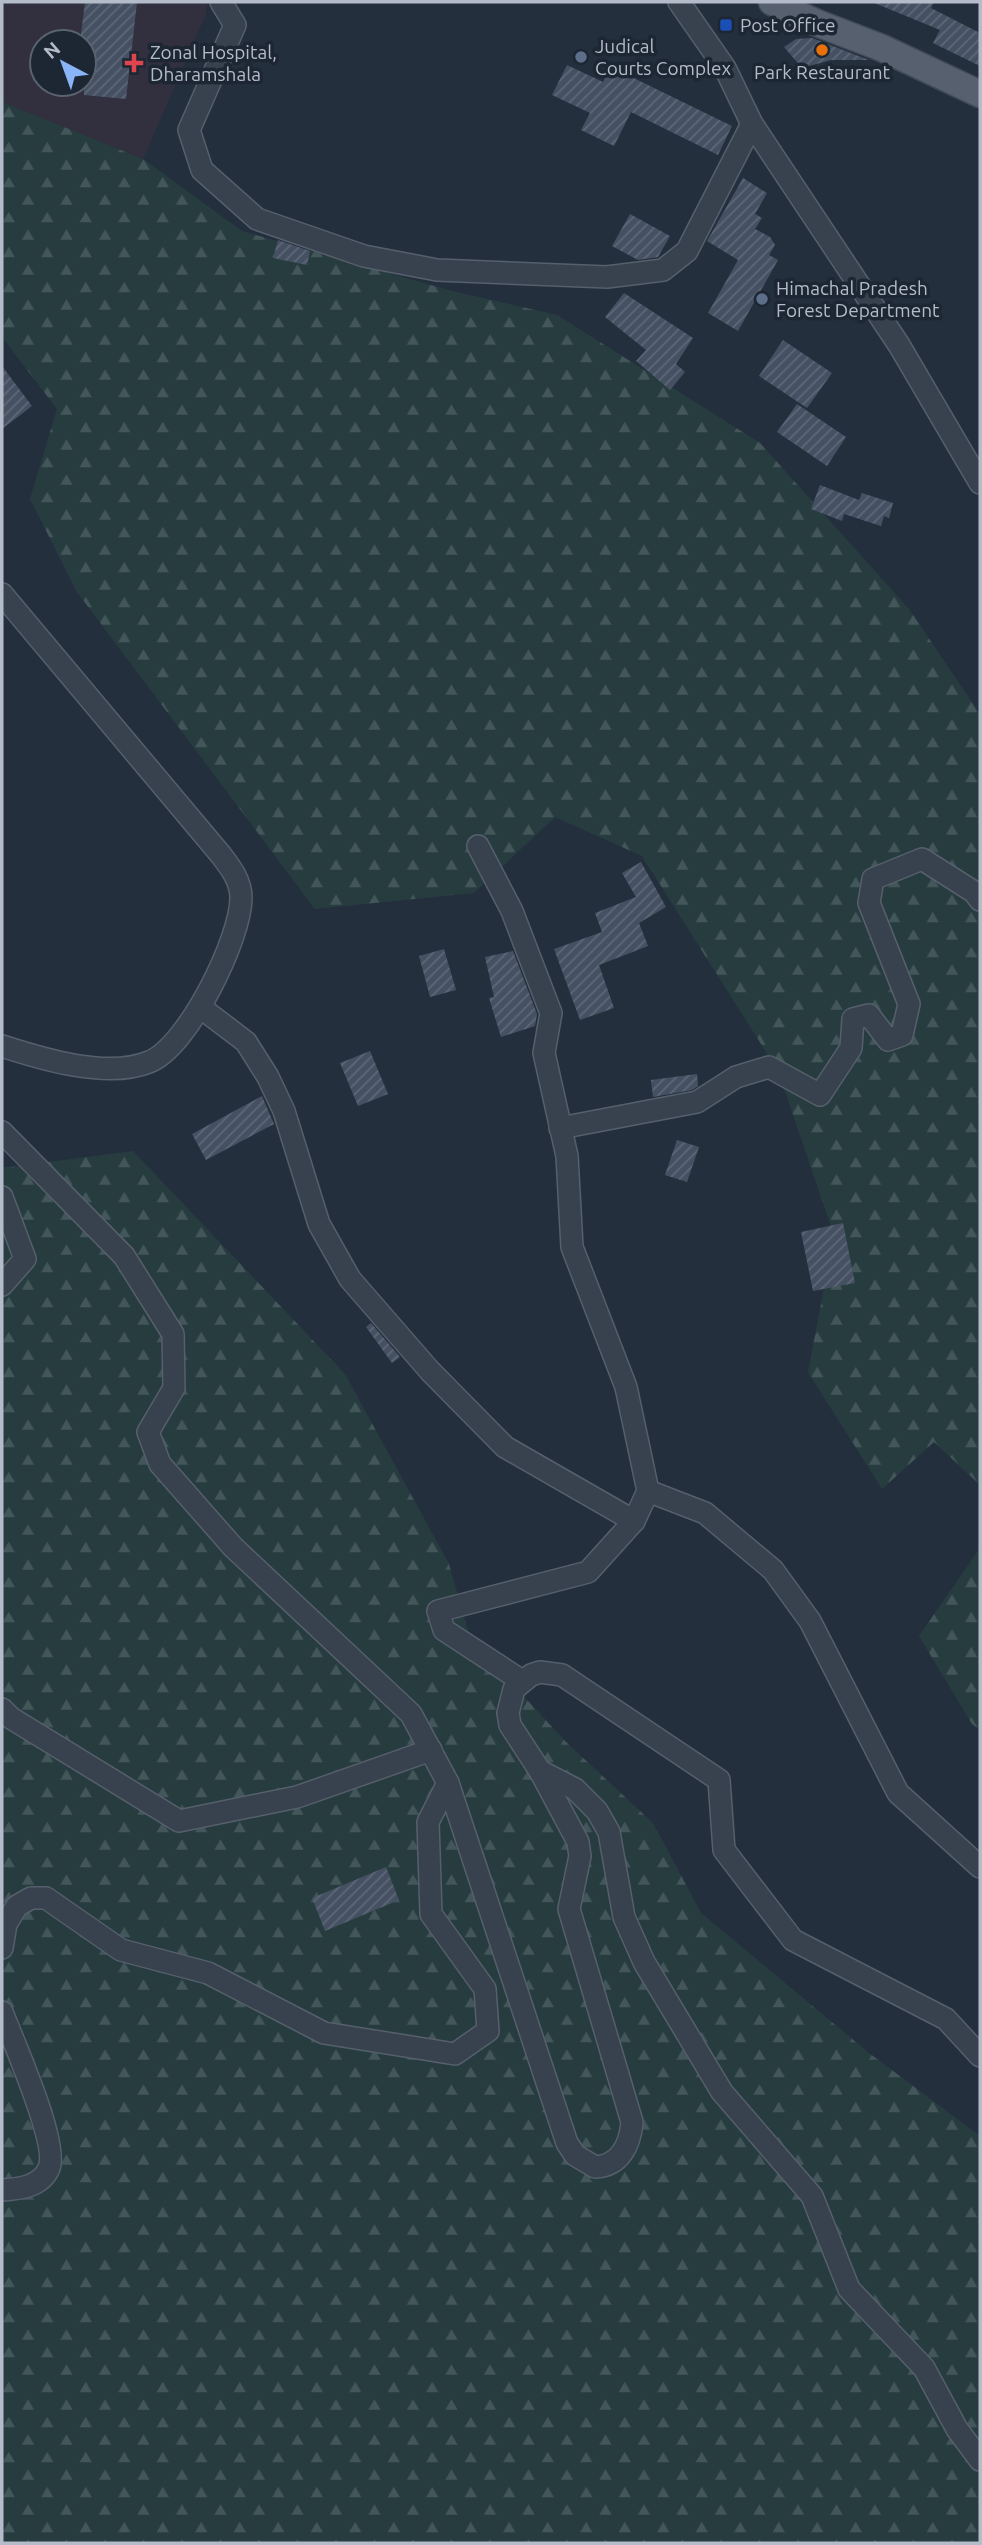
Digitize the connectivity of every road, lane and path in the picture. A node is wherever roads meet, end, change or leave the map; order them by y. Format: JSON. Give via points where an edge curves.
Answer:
{"nodes":[{"id":1,"x":222,"y":2,"type":"edge"},
{"id":2,"x":679,"y":2,"type":"edge"},
{"id":3,"x":772,"y":2,"type":"edge"},
{"id":4,"x":980,"y":94,"type":"edge"},
{"id":5,"x":752,"y":124,"type":"junction"},
{"id":6,"x":977,"y":472,"type":"edge"},
{"id":7,"x":2,"y":594,"type":"edge"},
{"id":8,"x":478,"y":846,"type":"dead end"},
{"id":9,"x":980,"y":900,"type":"edge"},
{"id":10,"x":200,"y":1007,"type":"junction"},
{"id":11,"x":2,"y":1046,"type":"edge"},
{"id":12,"x":560,"y":1128,"type":"junction"},
{"id":13,"x":2,"y":1132,"type":"edge"},
{"id":14,"x":2,"y":1197,"type":"edge"},
{"id":15,"x":2,"y":1285,"type":"edge"},
{"id":16,"x":648,"y":1491,"type":"junction"},
{"id":17,"x":634,"y":1521,"type":"junction"},
{"id":18,"x":522,"y":1681,"type":"junction"},
{"id":19,"x":2,"y":1709,"type":"edge"},
{"id":20,"x":431,"y":1750,"type":"junction"},
{"id":21,"x":540,"y":1771,"type":"junction"},
{"id":22,"x":448,"y":1783,"type":"junction"},
{"id":23,"x":980,"y":1867,"type":"edge"},
{"id":24,"x":2,"y":1948,"type":"edge"},
{"id":25,"x":2,"y":2012,"type":"edge"},
{"id":26,"x":980,"y":2056,"type":"edge"},
{"id":27,"x":2,"y":2190,"type":"edge"},
{"id":28,"x":980,"y":2460,"type":"edge"}],
"edges":[{"from":1,"to":5,"type":"street","via":[[235,25],[189,130],[202,170],[257,219],[364,256],[437,271],[607,277],[663,270],[687,251]]},
{"from":2,"to":5,"type":"street","via":[[725,68]]},
{"from":3,"to":4,"type":"main road"},
{"from":5,"to":6,"type":"street"},
{"from":7,"to":10,"type":"street","via":[[235,876],[241,896],[237,921]]},
{"from":8,"to":12,"type":"street","via":[[512,911],[551,1013],[544,1053]]},
{"from":9,"to":12,"type":"street","via":[[922,859],[873,879],[869,903],[909,1004],[902,1035],[888,1040],[869,1015],[853,1019],[851,1048],[820,1095],[769,1067],[736,1077],[697,1102]]},
{"from":10,"to":11,"type":"street","via":[[173,1046],[140,1065],[81,1066]]},
{"from":10,"to":17,"type":"street","via":[[246,1042],[268,1077],[284,1111],[319,1224],[350,1279],[430,1371],[505,1447]]},
{"from":12,"to":16,"type":"street","via":[[572,1247],[626,1387]]},
{"from":13,"to":20,"type":"street","via":[[124,1256],[173,1334],[174,1388],[148,1432],[160,1464],[233,1548],[411,1714]]},
{"from":14,"to":15,"type":"street","via":[[25,1259]]},
{"from":16,"to":17,"type":"street"},
{"from":16,"to":23,"type":"street","via":[[705,1513],[773,1570],[810,1621],[898,1793]]},
{"from":17,"to":18,"type":"street","via":[[588,1572],[438,1611],[444,1630]]},
{"from":18,"to":21,"type":"street","via":[[510,1700],[510,1725]]},
{"from":18,"to":26,"type":"street","via":[[540,1672],[562,1675],[719,1780],[724,1850],[793,1940],[946,2019]]},
{"from":19,"to":20,"type":"street","via":[[179,1821],[298,1797]]},
{"from":20,"to":22,"type":"street"},
{"from":21,"to":22,"type":"street","via":[[578,1842],[580,1856],[569,1909],[631,2111],[628,2145],[614,2162],[604,2166],[587,2164],[567,2143]]},
{"from":21,"to":28,"type":"street","via":[[575,1790],[597,1811],[609,1832],[624,1917],[644,1962],[722,2092],[812,2196],[849,2289],[924,2368],[957,2429]]},
{"from":22,"to":24,"type":"street","via":[[428,1822],[431,1914],[485,1989],[488,2031],[455,2054],[324,2034],[208,1973],[121,1950],[46,1898],[31,1898],[17,1906],[6,1924]]},
{"from":25,"to":27,"type":"street","via":[[51,2155],[40,2180]]}]}
